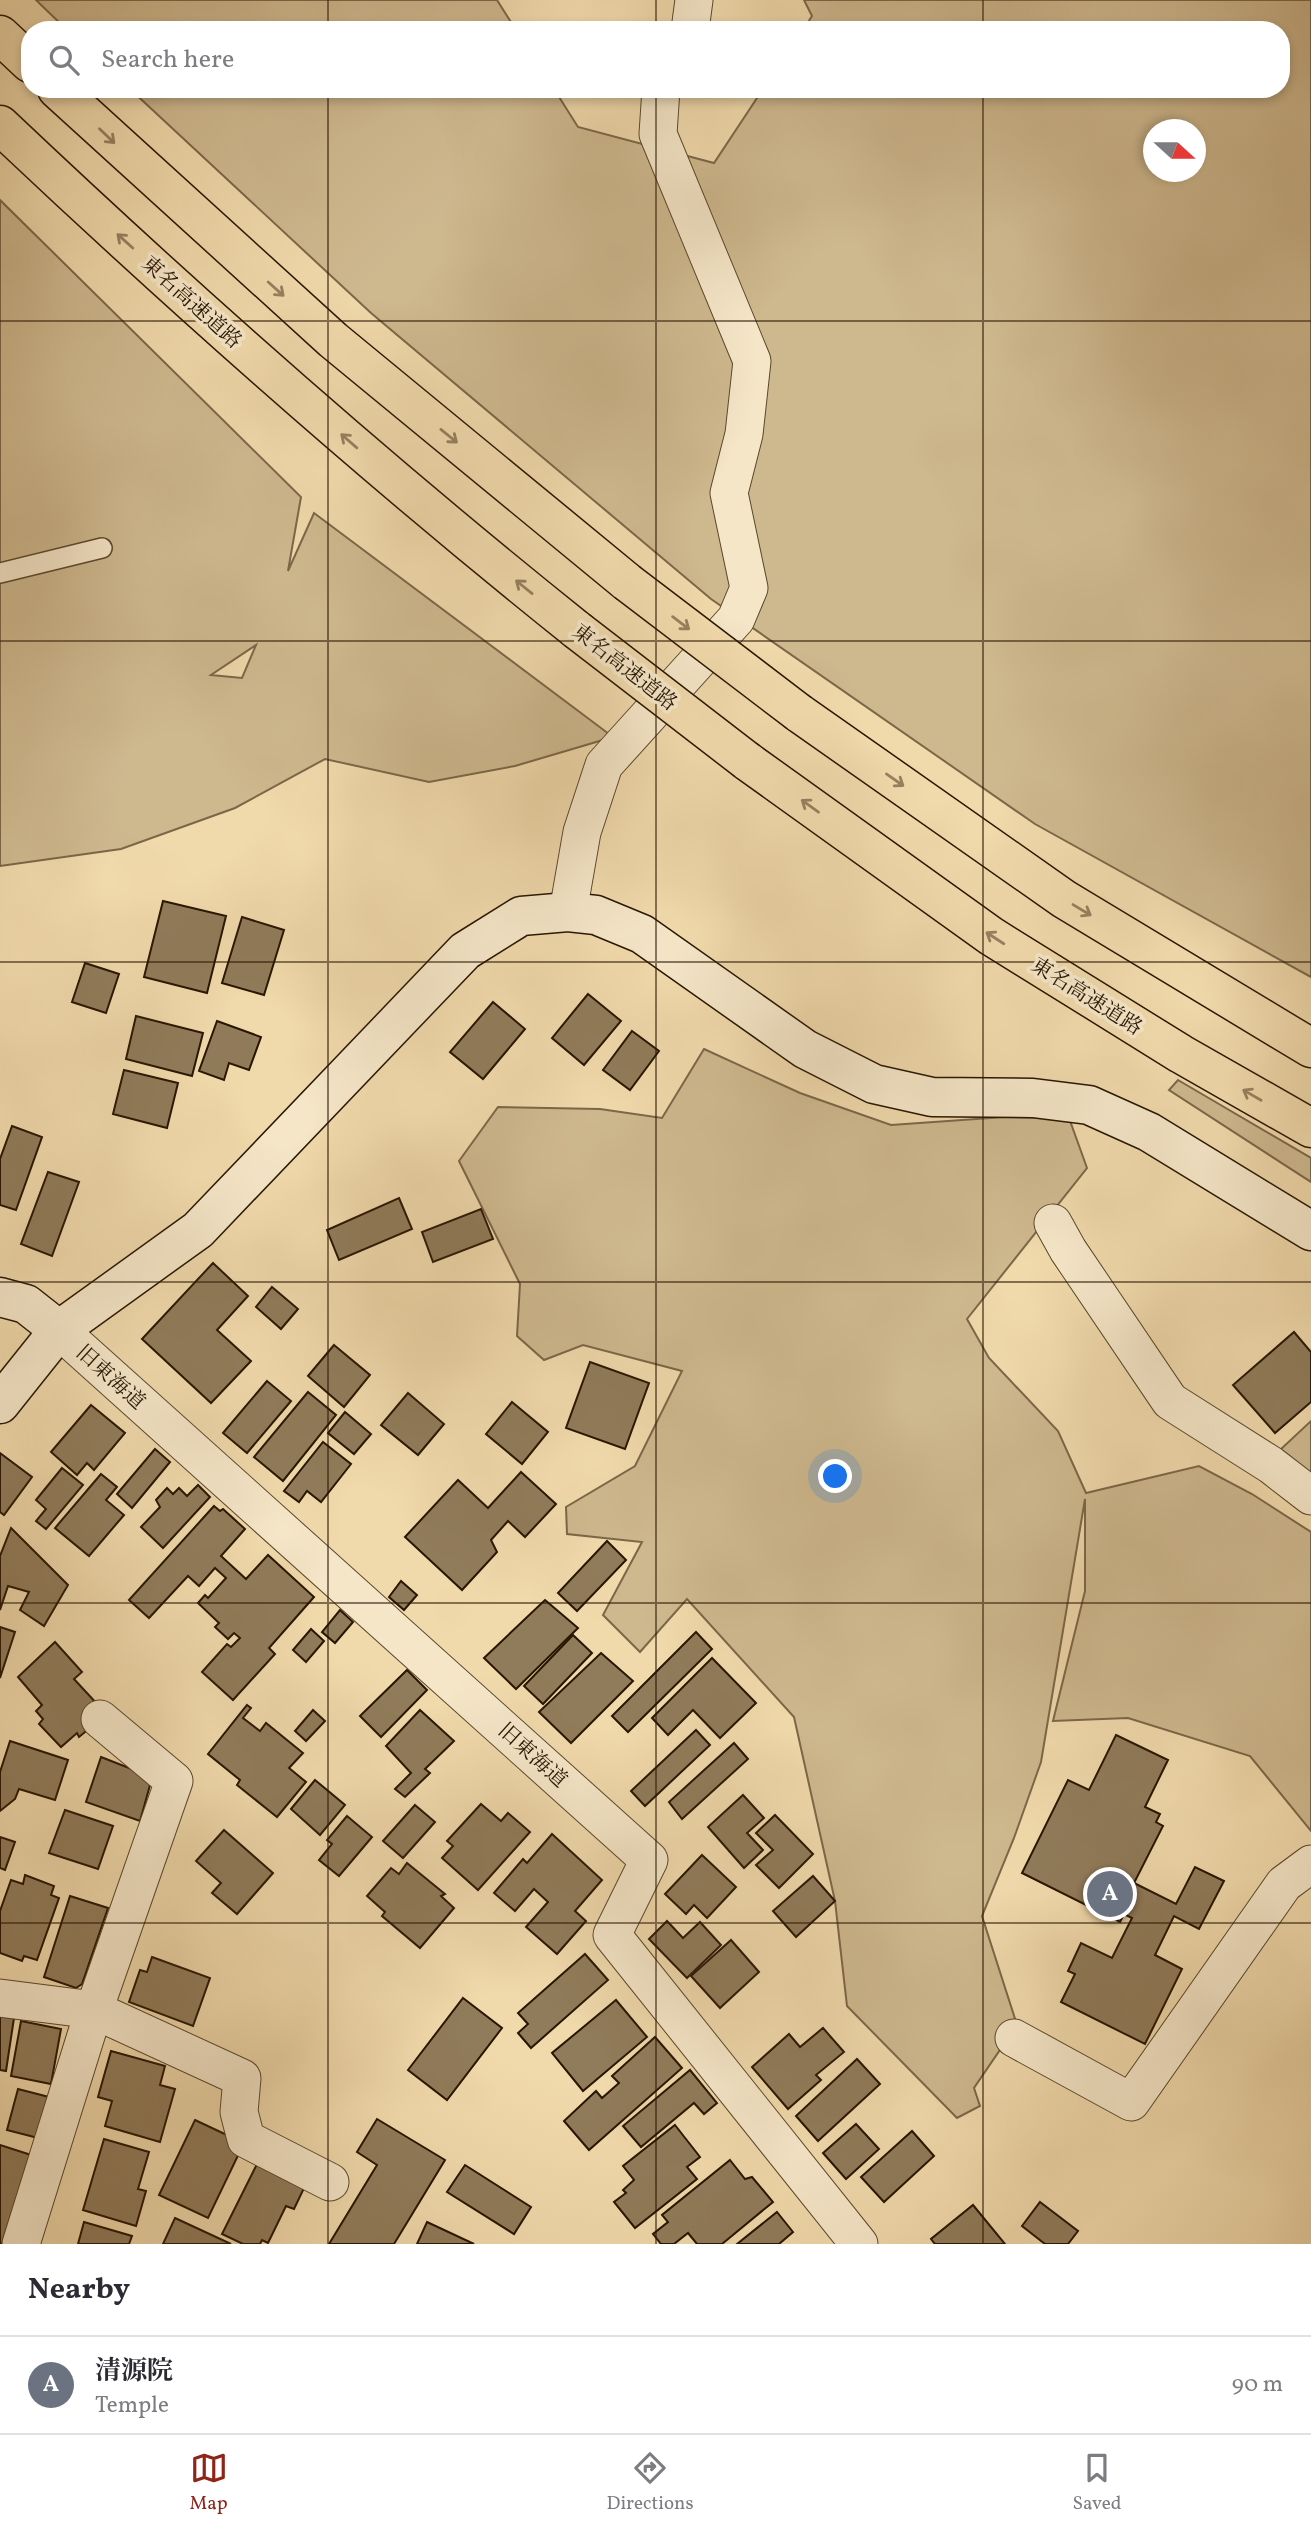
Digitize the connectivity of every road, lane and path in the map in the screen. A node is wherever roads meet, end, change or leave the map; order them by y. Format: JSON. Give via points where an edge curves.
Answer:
{"nodes":[{"id":1,"x":694,"y":0,"type":"edge"},
{"id":2,"x":691,"y":21,"type":"edge"},
{"id":3,"x":0,"y":34,"type":"edge"},
{"id":4,"x":21,"y":54,"type":"edge"},
{"id":5,"x":67,"y":98,"type":"edge"},
{"id":6,"x":660,"y":98,"type":"edge"},
{"id":7,"x":0,"y":125,"type":"edge"},
{"id":8,"x":102,"y":548,"type":"dead end"},
{"id":9,"x":0,"y":573,"type":"edge"},
{"id":10,"x":568,"y":912,"type":"junction"},
{"id":11,"x":1311,"y":1048,"type":"edge"},
{"id":12,"x":1311,"y":1128,"type":"edge"},
{"id":13,"x":1053,"y":1223,"type":"dead end"},
{"id":14,"x":1311,"y":1231,"type":"edge"},
{"id":15,"x":0,"y":1297,"type":"edge"},
{"id":16,"x":59,"y":1330,"type":"junction"},
{"id":17,"x":0,"y":1404,"type":"edge"},
{"id":18,"x":1311,"y":1496,"type":"edge"},
{"id":19,"x":100,"y":1719,"type":"dead end"},
{"id":20,"x":1311,"y":1864,"type":"edge"},
{"id":21,"x":0,"y":1998,"type":"edge"},
{"id":22,"x":94,"y":2010,"type":"junction"},
{"id":23,"x":1014,"y":2038,"type":"dead end"},
{"id":24,"x":330,"y":2182,"type":"dead end"},
{"id":25,"x":845,"y":2239,"type":"edge"},
{"id":26,"x":21,"y":2244,"type":"edge"}],
"edges":[{"from":1,"to":2,"type":"street"},
{"from":3,"to":4,"type":"highway"},
{"from":5,"to":11,"type":"highway","one_way":true,"bridge":true,"via":[[333,340],[627,582],[799,713],[1064,899]]},
{"from":6,"to":10,"type":"street","via":[[657,134],[752,361],[744,434],[729,493],[749,588],[736,619],[604,765],[582,832]]},
{"from":12,"to":7,"type":"highway","name":"東名高速道路","one_way":true,"bridge":true,"via":[[990,936],[747,761],[455,532],[294,394]]},
{"from":8,"to":9,"type":"lane"},
{"from":10,"to":14,"type":"street","via":[[596,915],[642,934],[805,1049],[874,1084],[932,1097],[1033,1098],[1089,1105],[1149,1132]]},
{"from":10,"to":16,"type":"street","via":[[521,916],[465,951],[198,1230]]},
{"from":13,"to":18,"type":"street","via":[[1170,1401]]},
{"from":15,"to":16,"type":"street","via":[[26,1304]]},
{"from":16,"to":17,"type":"street"},
{"from":16,"to":25,"type":"street","name":"旧東海道","via":[[649,1860],[612,1935]]},
{"from":19,"to":22,"type":"street","via":[[174,1781]]},
{"from":20,"to":23,"type":"street","via":[[1284,1884],[1131,2102]]},
{"from":21,"to":22,"type":"street"},
{"from":22,"to":24,"type":"street","via":[[242,2078],[239,2112],[247,2139]]},
{"from":22,"to":26,"type":"street"}]}
